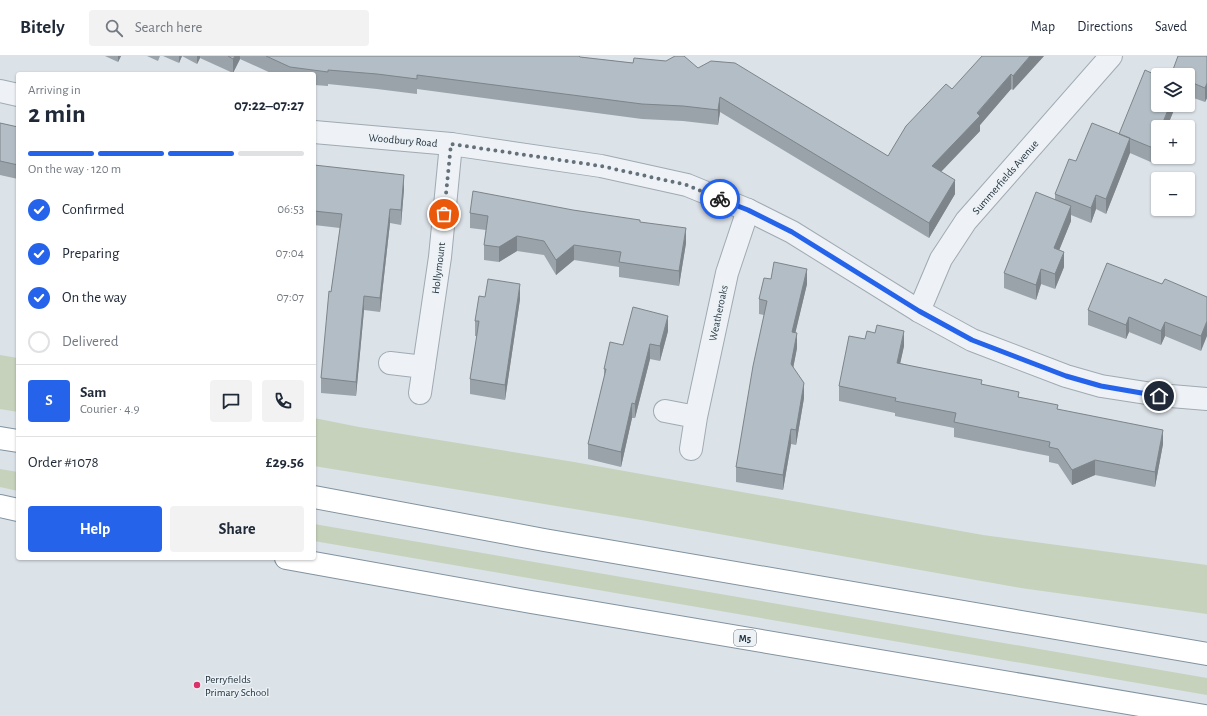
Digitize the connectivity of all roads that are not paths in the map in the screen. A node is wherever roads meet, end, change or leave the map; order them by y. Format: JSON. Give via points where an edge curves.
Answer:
{"nodes":[{"id":1,"x":1111,"y":56,"type":"edge"},
{"id":2,"x":0,"y":91,"type":"edge"},
{"id":3,"x":16,"y":95,"type":"edge"},
{"id":4,"x":316,"y":132,"type":"edge"},
{"id":5,"x":451,"y":144,"type":"junction"},
{"id":6,"x":748,"y":210,"type":"junction"},
{"id":7,"x":919,"y":311,"type":"junction"},
{"id":8,"x":390,"y":363,"type":"dead end"},
{"id":9,"x":424,"y":367,"type":"junction"},
{"id":10,"x":420,"y":394,"type":"dead end"},
{"id":11,"x":1207,"y":399,"type":"edge"},
{"id":12,"x":665,"y":411,"type":"dead end"},
{"id":13,"x":696,"y":417,"type":"junction"},
{"id":14,"x":0,"y":438,"type":"edge"},
{"id":15,"x":16,"y":441,"type":"edge"},
{"id":16,"x":691,"y":449,"type":"dead end"},
{"id":17,"x":316,"y":497,"type":"edge"},
{"id":18,"x":0,"y":506,"type":"edge"},
{"id":19,"x":16,"y":510,"type":"edge"},
{"id":20,"x":297,"y":560,"type":"edge"},
{"id":21,"x":1207,"y":654,"type":"edge"},
{"id":22,"x":1205,"y":716,"type":"edge"}],
"edges":[{"from":1,"to":7,"type":"street","name":"Summerfields Avenue","via":[[966,221],[941,259]]},
{"from":2,"to":3,"type":"street"},
{"from":4,"to":5,"type":"street","name":"Woodbury Road"},
{"from":5,"to":6,"type":"street","name":"Woodbury Road","via":[[601,166],[687,185]]},
{"from":5,"to":9,"type":"street","name":"Hollymount","via":[[440,257]]},
{"from":6,"to":7,"type":"street","name":"Woodbury Road","via":[[792,232]]},
{"from":6,"to":13,"type":"street","name":"Weatheroaks","via":[[727,273]]},
{"from":7,"to":11,"type":"street","name":"Woodbury Road","via":[[972,340],[1066,376],[1101,386],[1159,396]]},
{"from":8,"to":9,"type":"street"},
{"from":9,"to":10,"type":"street","name":"Hollymount"},
{"from":12,"to":13,"type":"street"},
{"from":13,"to":16,"type":"street","name":"Weatheroaks"},
{"from":14,"to":15,"type":"highway"},
{"from":17,"to":21,"type":"highway","via":[[544,540]]},
{"from":18,"to":19,"type":"highway"},
{"from":20,"to":22,"type":"highway","number":"M5","via":[[546,605]]}]}
